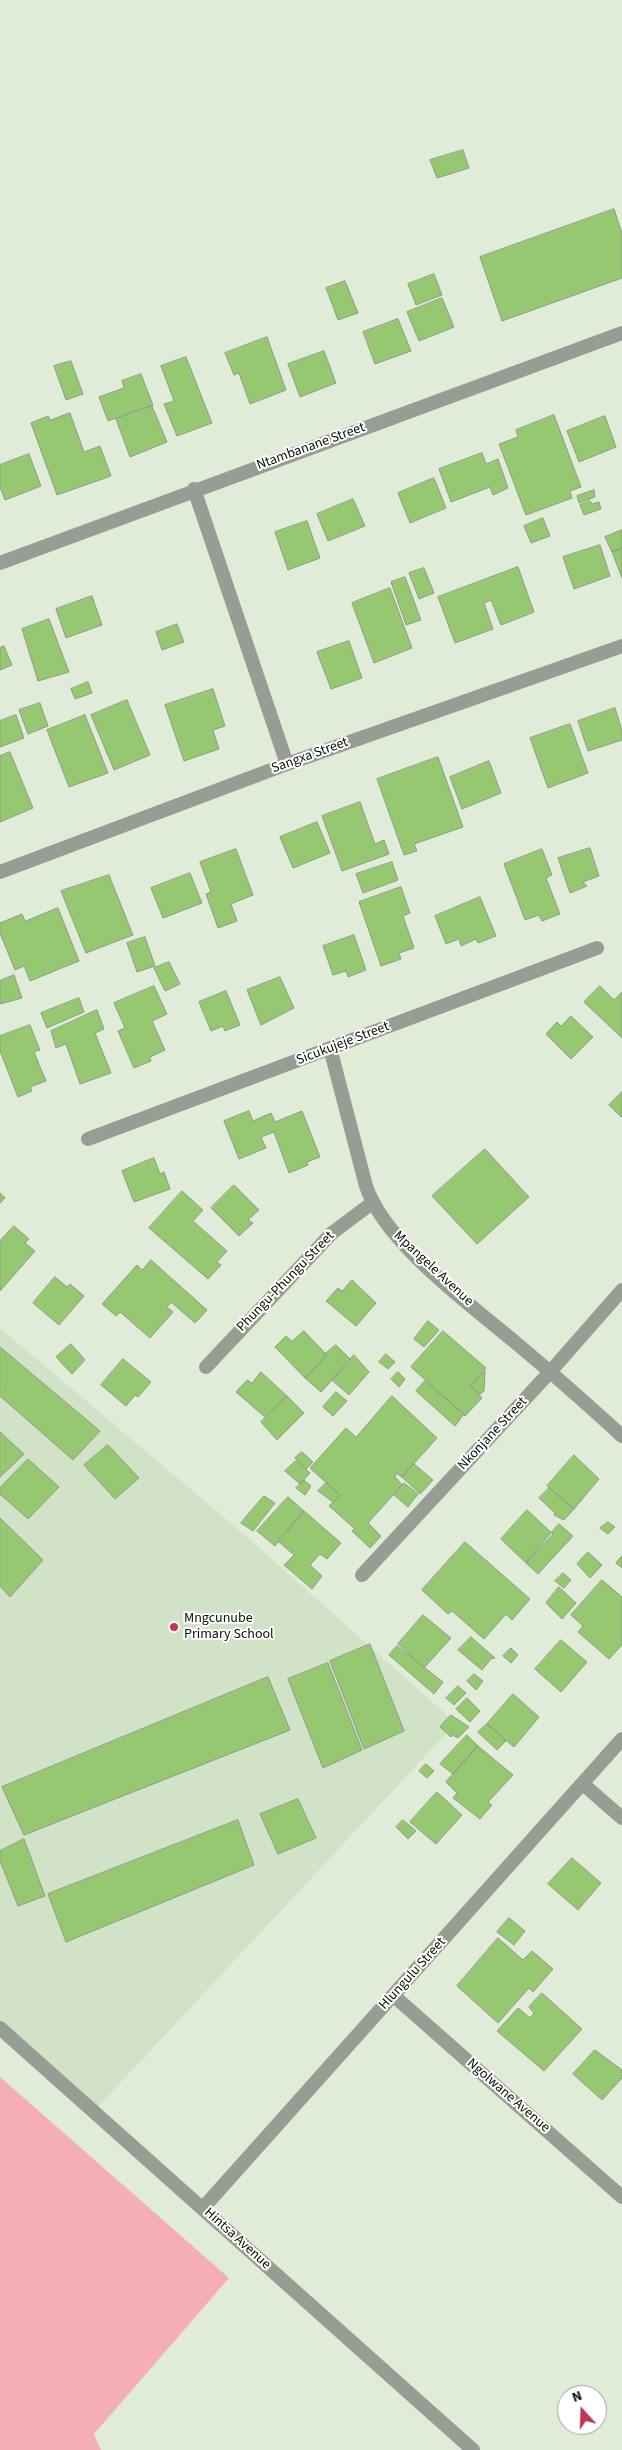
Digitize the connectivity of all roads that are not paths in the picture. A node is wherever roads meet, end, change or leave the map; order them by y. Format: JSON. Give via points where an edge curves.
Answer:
{"nodes":[{"id":1,"x":622,"y":333,"type":"edge"},
{"id":2,"x":194,"y":489,"type":"junction"},
{"id":3,"x":0,"y":563,"type":"edge"},
{"id":4,"x":622,"y":646,"type":"edge"},
{"id":5,"x":288,"y":764,"type":"junction"},
{"id":6,"x":0,"y":872,"type":"edge"},
{"id":7,"x":597,"y":948,"type":"dead end"},
{"id":8,"x":330,"y":1048,"type":"junction"},
{"id":9,"x":88,"y":1139,"type":"dead end"},
{"id":10,"x":372,"y":1204,"type":"junction"},
{"id":11,"x":622,"y":1290,"type":"edge"},
{"id":12,"x":206,"y":1367,"type":"dead end"},
{"id":13,"x":550,"y":1372,"type":"junction"},
{"id":14,"x":622,"y":1436,"type":"edge"},
{"id":15,"x":362,"y":1575,"type":"dead end"},
{"id":16,"x":622,"y":1739,"type":"edge"},
{"id":17,"x":583,"y":1784,"type":"junction"},
{"id":18,"x":622,"y":1818,"type":"edge"},
{"id":19,"x":394,"y":1996,"type":"junction"},
{"id":20,"x":0,"y":2028,"type":"edge"},
{"id":21,"x":622,"y":2197,"type":"edge"},
{"id":22,"x":202,"y":2208,"type":"junction"},
{"id":23,"x":473,"y":2450,"type":"edge"}],
"edges":[{"from":1,"to":2,"type":"street","name":"Ntambanane Street"},
{"from":2,"to":3,"type":"street","name":"Ntambanane Street"},
{"from":2,"to":5,"type":"street"},
{"from":4,"to":5,"type":"street","name":"Sangxa Street"},
{"from":5,"to":6,"type":"street","name":"Sangxa Street"},
{"from":7,"to":8,"type":"street","name":"Sicukujeje Street"},
{"from":8,"to":9,"type":"street","name":"Sicukujeje Street"},
{"from":8,"to":10,"type":"street","name":"Mpangele Avenue"},
{"from":10,"to":12,"type":"street","name":"Phungu-Phungu Street","via":[[332,1233]]},
{"from":10,"to":13,"type":"street","name":"Mpangele Avenue","via":[[406,1246]]},
{"from":11,"to":13,"type":"street","name":"Nkonjane Street"},
{"from":13,"to":14,"type":"street","name":"Mpangele Avenue"},
{"from":13,"to":15,"type":"street","name":"Nkonjane Street"},
{"from":16,"to":17,"type":"street","name":"Hlungulu Street"},
{"from":17,"to":18,"type":"street"},
{"from":17,"to":19,"type":"street","name":"Hlungulu Street"},
{"from":19,"to":21,"type":"street","name":"Ngolwane Avenue"},
{"from":19,"to":22,"type":"street","name":"Hlungulu Street"},
{"from":20,"to":22,"type":"street","name":"Hintsa Avenue"},
{"from":22,"to":23,"type":"street","name":"Hintsa Avenue"}]}
